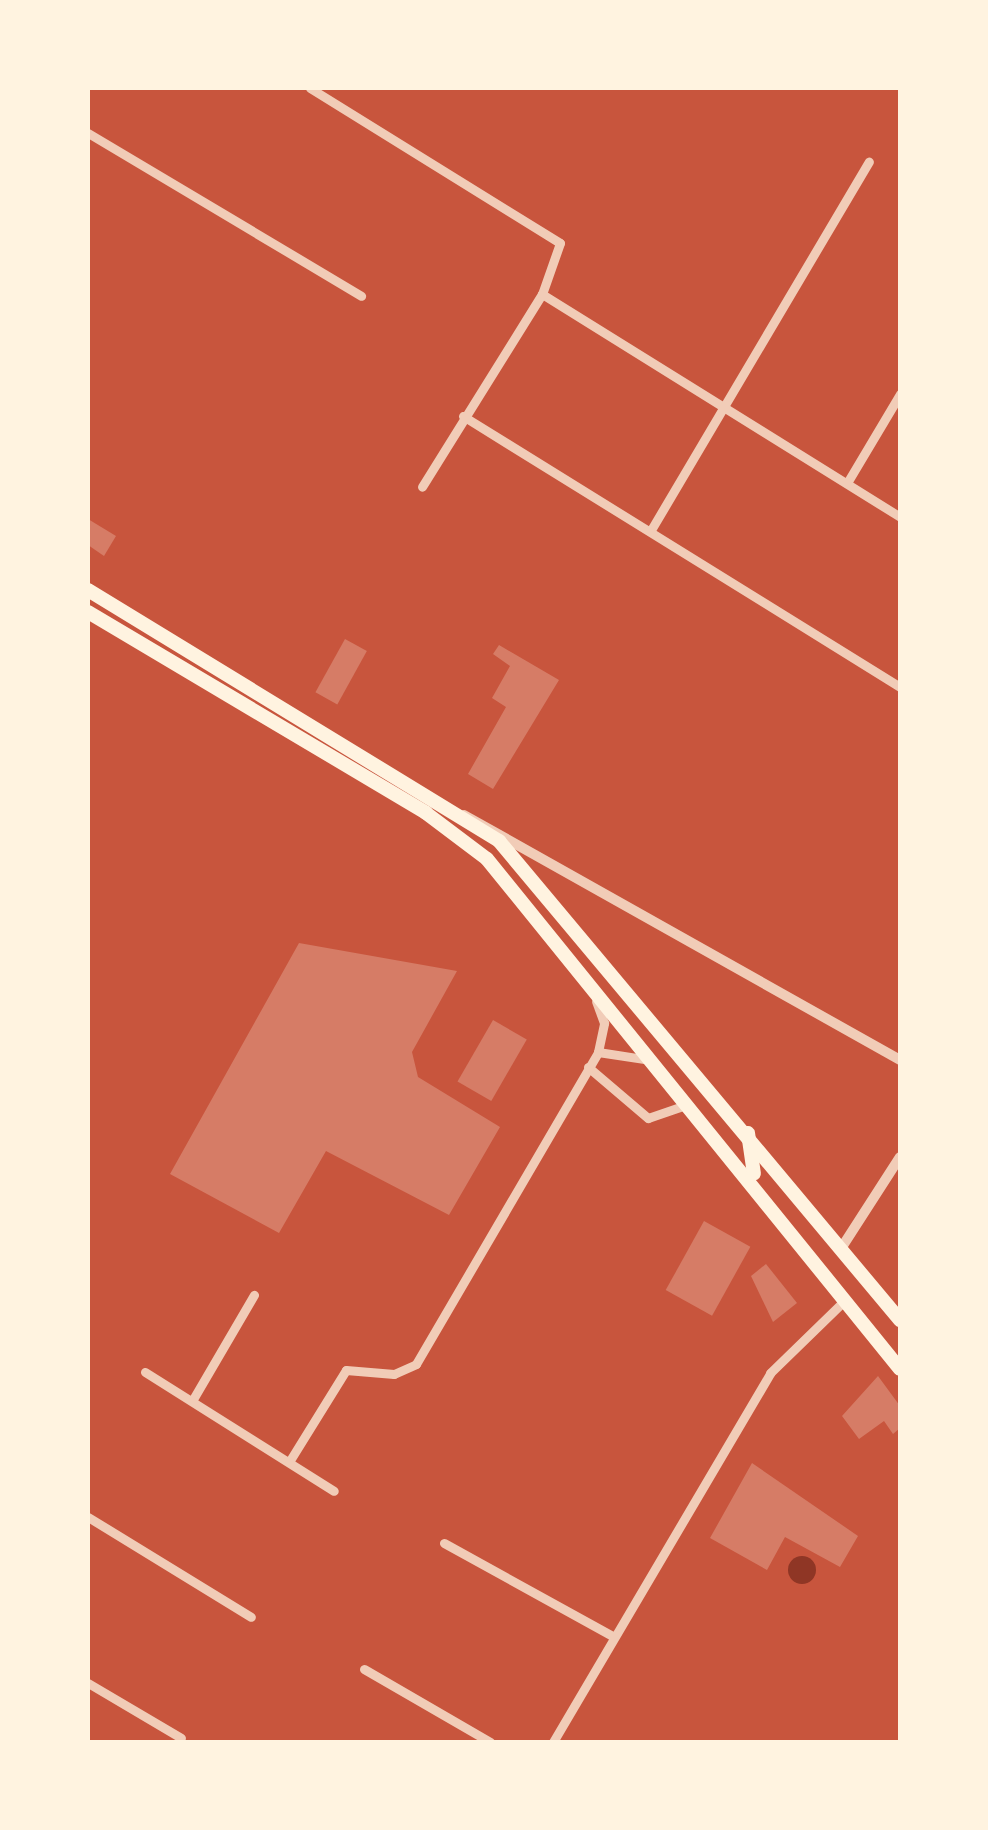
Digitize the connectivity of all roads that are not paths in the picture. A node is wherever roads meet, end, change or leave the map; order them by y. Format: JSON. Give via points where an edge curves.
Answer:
{"nodes":[{"id":1,"x":310,"y":88,"type":"edge"},
{"id":2,"x":88,"y":133,"type":"edge"},
{"id":3,"x":870,"y":162,"type":"dead end"},
{"id":4,"x":542,"y":294,"type":"junction"},
{"id":5,"x":360,"y":296,"type":"dead end"},
{"id":6,"x":900,"y":394,"type":"edge"},
{"id":7,"x":724,"y":408,"type":"junction"},
{"id":8,"x":464,"y":416,"type":"junction"},
{"id":9,"x":847,"y":483,"type":"junction"},
{"id":10,"x":422,"y":487,"type":"dead end"},
{"id":11,"x":900,"y":517,"type":"edge"},
{"id":12,"x":650,"y":530,"type":"junction"},
{"id":13,"x":88,"y":590,"type":"edge"},
{"id":14,"x":88,"y":612,"type":"edge"},
{"id":15,"x":900,"y":688,"type":"edge"},
{"id":16,"x":464,"y":815,"type":"junction"},
{"id":17,"x":586,"y":976,"type":"junction"},
{"id":18,"x":598,"y":1052,"type":"junction"},
{"id":19,"x":900,"y":1060,"type":"edge"},
{"id":20,"x":588,"y":1067,"type":"junction"},
{"id":21,"x":660,"y":1068,"type":"junction"},
{"id":22,"x":689,"y":1104,"type":"junction"},
{"id":23,"x":748,"y":1133,"type":"junction"},
{"id":24,"x":900,"y":1158,"type":"edge"},
{"id":25,"x":770,"y":1205,"type":"junction"},
{"id":26,"x":842,"y":1247,"type":"junction"},
{"id":27,"x":254,"y":1295,"type":"dead end"},
{"id":28,"x":844,"y":1300,"type":"junction"},
{"id":29,"x":900,"y":1320,"type":"edge"},
{"id":30,"x":900,"y":1368,"type":"edge"},
{"id":31,"x":145,"y":1372,"type":"dead end"},
{"id":32,"x":192,"y":1401,"type":"junction"},
{"id":33,"x":289,"y":1462,"type":"junction"},
{"id":34,"x":334,"y":1491,"type":"dead end"},
{"id":35,"x":88,"y":1517,"type":"edge"},
{"id":36,"x":444,"y":1542,"type":"dead end"},
{"id":37,"x":251,"y":1616,"type":"dead end"},
{"id":38,"x":614,"y":1637,"type":"junction"},
{"id":39,"x":364,"y":1669,"type":"dead end"},
{"id":40,"x":88,"y":1683,"type":"edge"},
{"id":41,"x":181,"y":1738,"type":"dead end"},
{"id":42,"x":490,"y":1742,"type":"edge"},
{"id":43,"x":553,"y":1742,"type":"edge"}],
"edges":[{"from":1,"to":4,"type":"street","via":[[542,224],[560,244],[559,264]]},
{"from":2,"to":5,"type":"street"},
{"from":3,"to":7,"type":"street"},
{"from":4,"to":7,"type":"street"},
{"from":4,"to":8,"type":"street"},
{"from":6,"to":9,"type":"street"},
{"from":7,"to":9,"type":"street"},
{"from":7,"to":12,"type":"street"},
{"from":8,"to":10,"type":"street"},
{"from":8,"to":12,"type":"street"},
{"from":9,"to":11,"type":"street"},
{"from":12,"to":15,"type":"street"},
{"from":13,"to":16,"type":"highway"},
{"from":14,"to":17,"type":"highway","via":[[450,828],[531,904]]},
{"from":16,"to":19,"type":"street"},
{"from":16,"to":23,"type":"highway","via":[[537,879]]},
{"from":17,"to":18,"type":"street","via":[[604,1023]]},
{"from":17,"to":21,"type":"highway"},
{"from":18,"to":20,"type":"street"},
{"from":18,"to":21,"type":"street","via":[[636,1054]]},
{"from":20,"to":22,"type":"street","via":[[648,1118]]},
{"from":20,"to":33,"type":"street","via":[[416,1364],[394,1374],[346,1370]]},
{"from":21,"to":22,"type":"highway"},
{"from":22,"to":25,"type":"highway"},
{"from":23,"to":25,"type":"highway","via":[[744,1154]]},
{"from":23,"to":26,"type":"highway"},
{"from":24,"to":26,"type":"street"},
{"from":25,"to":28,"type":"highway"},
{"from":26,"to":29,"type":"highway"},
{"from":27,"to":32,"type":"street"},
{"from":28,"to":30,"type":"highway"},
{"from":28,"to":38,"type":"street","via":[[784,1353]]},
{"from":31,"to":32,"type":"street"},
{"from":32,"to":33,"type":"street"},
{"from":33,"to":34,"type":"street"},
{"from":35,"to":37,"type":"street"},
{"from":36,"to":38,"type":"street"},
{"from":38,"to":43,"type":"street"},
{"from":39,"to":42,"type":"street"},
{"from":40,"to":41,"type":"street"}]}
